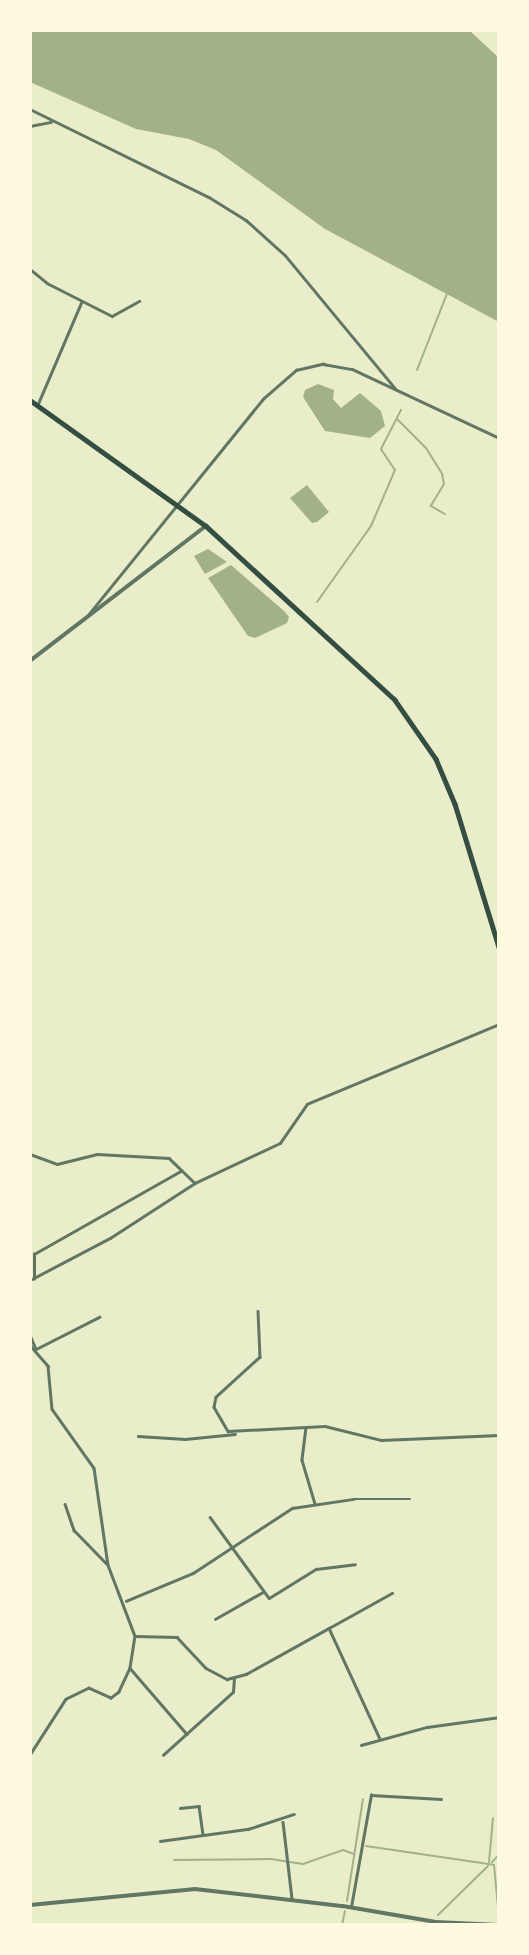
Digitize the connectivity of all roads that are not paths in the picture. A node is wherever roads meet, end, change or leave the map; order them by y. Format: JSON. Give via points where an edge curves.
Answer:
{"nodes":[{"id":1,"x":30,"y":109,"type":"edge"},
{"id":2,"x":51,"y":122,"type":"junction"},
{"id":3,"x":30,"y":126,"type":"edge"},
{"id":4,"x":30,"y":269,"type":"edge"},
{"id":5,"x":82,"y":301,"type":"junction"},
{"id":6,"x":139,"y":301,"type":"dead end"},
{"id":7,"x":397,"y":391,"type":"junction"},
{"id":8,"x":30,"y":400,"type":"edge"},
{"id":9,"x":37,"y":406,"type":"junction"},
{"id":10,"x":499,"y":438,"type":"edge"},
{"id":11,"x":206,"y":526,"type":"junction"},
{"id":12,"x":88,"y":615,"type":"junction"},
{"id":13,"x":30,"y":661,"type":"edge"},
{"id":14,"x":499,"y":947,"type":"edge"},
{"id":15,"x":499,"y":1024,"type":"edge"},
{"id":16,"x":30,"y":1154,"type":"edge"},
{"id":17,"x":181,"y":1171,"type":"junction"},
{"id":18,"x":195,"y":1183,"type":"junction"},
{"id":19,"x":32,"y":1280,"type":"edge"},
{"id":20,"x":258,"y":1311,"type":"dead end"},
{"id":21,"x":99,"y":1317,"type":"dead end"},
{"id":22,"x":30,"y":1335,"type":"edge"},
{"id":23,"x":30,"y":1345,"type":"edge"},
{"id":24,"x":36,"y":1349,"type":"junction"},
{"id":25,"x":306,"y":1427,"type":"junction"},
{"id":26,"x":239,"y":1434,"type":"junction"},
{"id":27,"x":499,"y":1435,"type":"edge"},
{"id":28,"x":138,"y":1436,"type":"dead end"},
{"id":29,"x":410,"y":1499,"type":"dead end"},
{"id":30,"x":65,"y":1504,"type":"dead end"},
{"id":31,"x":315,"y":1504,"type":"junction"},
{"id":32,"x":210,"y":1517,"type":"dead end"},
{"id":33,"x":233,"y":1548,"type":"junction"},
{"id":34,"x":355,"y":1564,"type":"dead end"},
{"id":35,"x":108,"y":1565,"type":"junction"},
{"id":36,"x":263,"y":1592,"type":"junction"},
{"id":37,"x":392,"y":1593,"type":"dead end"},
{"id":38,"x":125,"y":1601,"type":"junction"},
{"id":39,"x":215,"y":1619,"type":"dead end"},
{"id":40,"x":329,"y":1628,"type":"junction"},
{"id":41,"x":135,"y":1636,"type":"junction"},
{"id":42,"x":130,"y":1668,"type":"junction"},
{"id":43,"x":234,"y":1678,"type":"junction"},
{"id":44,"x":499,"y":1717,"type":"edge"},
{"id":45,"x":187,"y":1734,"type":"junction"},
{"id":46,"x":380,"y":1739,"type":"junction"},
{"id":47,"x":361,"y":1745,"type":"dead end"},
{"id":48,"x":30,"y":1755,"type":"edge"},
{"id":49,"x":163,"y":1755,"type":"dead end"},
{"id":50,"x":441,"y":1799,"type":"dead end"},
{"id":51,"x":180,"y":1808,"type":"dead end"},
{"id":52,"x":294,"y":1814,"type":"dead end"},
{"id":53,"x":282,"y":1821,"type":"junction"},
{"id":54,"x":202,"y":1835,"type":"junction"},
{"id":55,"x":160,"y":1841,"type":"dead end"},
{"id":56,"x":292,"y":1899,"type":"junction"},
{"id":57,"x":30,"y":1905,"type":"edge"},
{"id":58,"x":351,"y":1907,"type":"junction"},
{"id":59,"x":499,"y":1925,"type":"edge"}],
"edges":[{"from":1,"to":2,"type":"street"},
{"from":2,"to":3,"type":"street"},
{"from":2,"to":7,"type":"street","via":[[209,197],[246,220],[285,255]]},
{"from":4,"to":5,"type":"street"},
{"from":5,"to":6,"type":"street","via":[[112,316]]},
{"from":5,"to":9,"type":"street"},
{"from":7,"to":10,"type":"street"},
{"from":7,"to":12,"type":"street","via":[[352,369],[323,363],[296,370],[260,404]]},
{"from":8,"to":9,"type":"main road"},
{"from":9,"to":11,"type":"main road"},
{"from":11,"to":12,"type":"street"},
{"from":11,"to":14,"type":"main road","via":[[368,673],[418,728],[455,804]]},
{"from":12,"to":13,"type":"street"},
{"from":15,"to":18,"type":"street","via":[[307,1104],[280,1143]]},
{"from":16,"to":17,"type":"street","via":[[57,1164],[97,1154],[169,1158]]},
{"from":17,"to":18,"type":"street"},
{"from":17,"to":19,"type":"street","via":[[34,1254]]},
{"from":18,"to":19,"type":"street","via":[[110,1238]]},
{"from":20,"to":26,"type":"street","via":[[260,1357],[216,1397],[214,1408],[228,1431]]},
{"from":21,"to":24,"type":"street"},
{"from":22,"to":24,"type":"street"},
{"from":23,"to":24,"type":"street"},
{"from":24,"to":35,"type":"street","via":[[48,1366],[52,1409],[94,1468]]},
{"from":25,"to":26,"type":"street","via":[[273,1426]]},
{"from":25,"to":27,"type":"street","via":[[340,1427],[381,1440]]},
{"from":25,"to":31,"type":"street","via":[[302,1460]]},
{"from":26,"to":28,"type":"street","via":[[185,1439]]},
{"from":29,"to":31,"type":"street"},
{"from":30,"to":35,"type":"street","via":[[74,1530]]},
{"from":31,"to":33,"type":"street","via":[[280,1513]]},
{"from":32,"to":33,"type":"street"},
{"from":33,"to":36,"type":"street"},
{"from":33,"to":38,"type":"street","via":[[193,1573]]},
{"from":34,"to":36,"type":"street","via":[[316,1569],[274,1597]]},
{"from":35,"to":38,"type":"street"},
{"from":36,"to":39,"type":"street"},
{"from":37,"to":40,"type":"street"},
{"from":38,"to":41,"type":"street"},
{"from":40,"to":43,"type":"street"},
{"from":40,"to":46,"type":"street"},
{"from":41,"to":42,"type":"street"},
{"from":41,"to":43,"type":"street","via":[[177,1637],[206,1668]]},
{"from":42,"to":45,"type":"street"},
{"from":42,"to":48,"type":"street","via":[[111,1698],[89,1688],[66,1699]]},
{"from":43,"to":45,"type":"street","via":[[233,1692]]},
{"from":44,"to":46,"type":"street"},
{"from":45,"to":49,"type":"street"},
{"from":46,"to":47,"type":"street"},
{"from":50,"to":58,"type":"street","via":[[371,1795]]},
{"from":51,"to":54,"type":"street","via":[[199,1807]]},
{"from":52,"to":53,"type":"street"},
{"from":53,"to":54,"type":"street"},
{"from":53,"to":56,"type":"street"},
{"from":54,"to":55,"type":"street"},
{"from":56,"to":57,"type":"street","via":[[166,1889]]},
{"from":56,"to":58,"type":"street"},
{"from":58,"to":59,"type":"street","via":[[436,1923]]}]}
